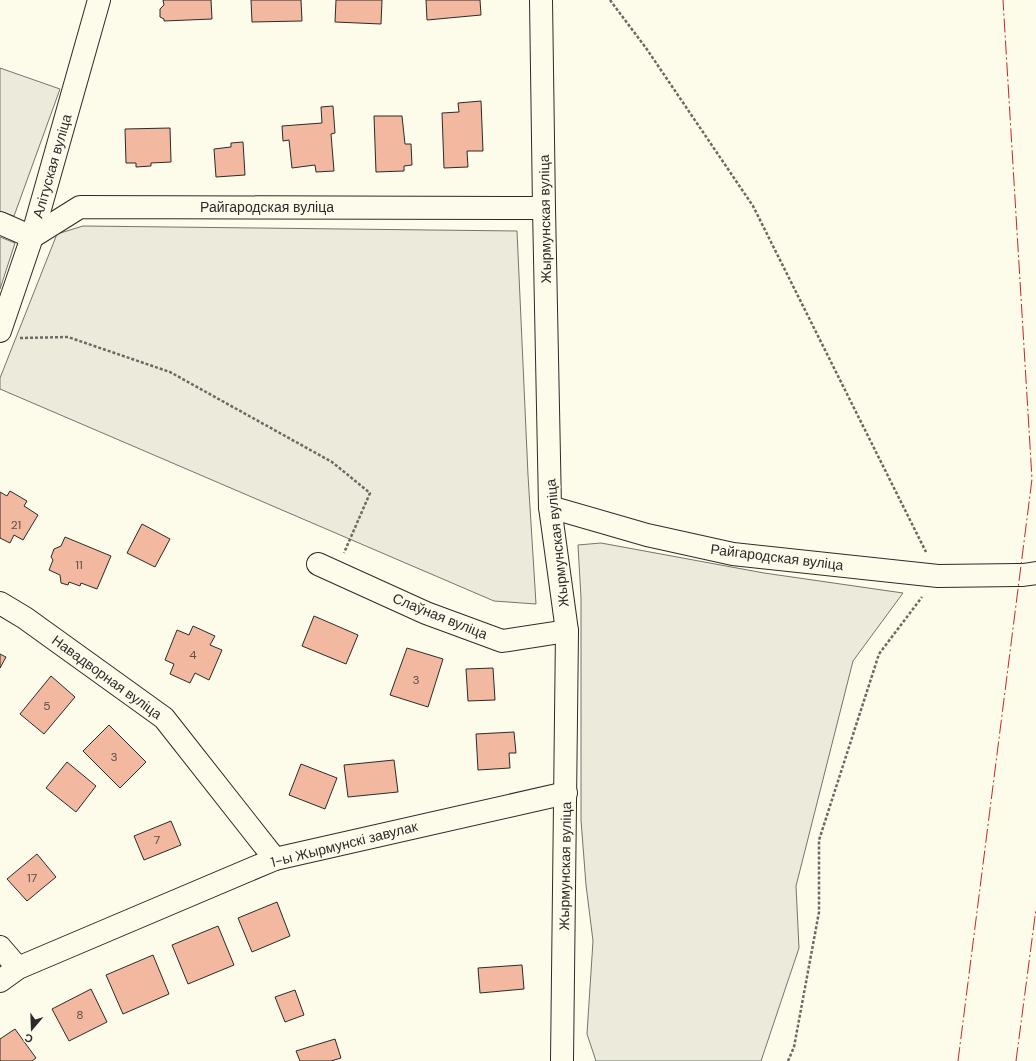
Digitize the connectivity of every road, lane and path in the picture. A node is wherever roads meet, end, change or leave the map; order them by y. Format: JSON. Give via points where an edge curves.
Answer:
{"nodes":[{"id":1,"x":99,"y":0,"type":"edge"},
{"id":2,"x":541,"y":0,"type":"edge"},
{"id":3,"x":610,"y":0,"type":"edge"},
{"id":4,"x":544,"y":208,"type":"junction"},
{"id":5,"x":0,"y":223,"type":"edge"},
{"id":6,"x":32,"y":237,"type":"junction"},
{"id":7,"x":8,"y":334,"type":"edge"},
{"id":8,"x":550,"y":506,"type":"junction"},
{"id":9,"x":327,"y":568,"type":"joint"},
{"id":10,"x":1036,"y":573,"type":"edge"},
{"id":11,"x":938,"y":576,"type":"junction"},
{"id":12,"x":0,"y":603,"type":"edge"},
{"id":13,"x":567,"y":631,"type":"junction"},
{"id":14,"x":566,"y":792,"type":"junction"},
{"id":15,"x":275,"y":859,"type":"junction"},
{"id":16,"x":0,"y":947,"type":"edge"},
{"id":17,"x":18,"y":968,"type":"junction"},
{"id":18,"x":0,"y":981,"type":"edge"},
{"id":19,"x":562,"y":1061,"type":"edge"},
{"id":20,"x":788,"y":1061,"type":"edge"}],
"edges":[{"from":1,"to":6,"type":"street","name":"Алітуская вуліца"},
{"from":2,"to":4,"type":"street","name":"Жырмунская вуліца"},
{"from":3,"to":11,"type":"path","via":[[646,48],[753,206]]},
{"from":4,"to":6,"type":"street","name":"Райгародская вуліца","via":[[80,207]]},
{"from":4,"to":8,"type":"street","name":"Жырмунская вуліца"},
{"from":5,"to":6,"type":"street"},
{"from":6,"to":7,"type":"street","name":"Алітуская вуліца"},
{"from":7,"to":9,"type":"path","via":[[68,337],[170,372],[332,462],[370,493]]},
{"from":8,"to":11,"type":"street","name":"Райгародская вуліца","via":[[647,535],[733,554]]},
{"from":8,"to":13,"type":"street","name":"Жырмунская вуліца"},
{"from":9,"to":13,"type":"street","name":"Слаўная вуліца","via":[[426,613],[502,640]]},
{"from":10,"to":11,"type":"street","name":"Райгародская вуліца"},
{"from":11,"to":20,"type":"path","via":[[879,654],[819,840],[819,912],[794,1047]]},
{"from":12,"to":15,"type":"street","name":"Навадворная вуліца","via":[[25,618],[164,718]]},
{"from":13,"to":14,"type":"street","name":"Жырмунская вуліца"},
{"from":14,"to":15,"type":"street","name":"1-ы Жырмунскі завулак"},
{"from":14,"to":19,"type":"street","name":"Жырмунская вуліца"},
{"from":15,"to":17,"type":"street","name":"1-ы Жырмунскі завулак"},
{"from":16,"to":17,"type":"street"},
{"from":17,"to":18,"type":"street","name":"1-ы Жырмунскі завулак"}]}
